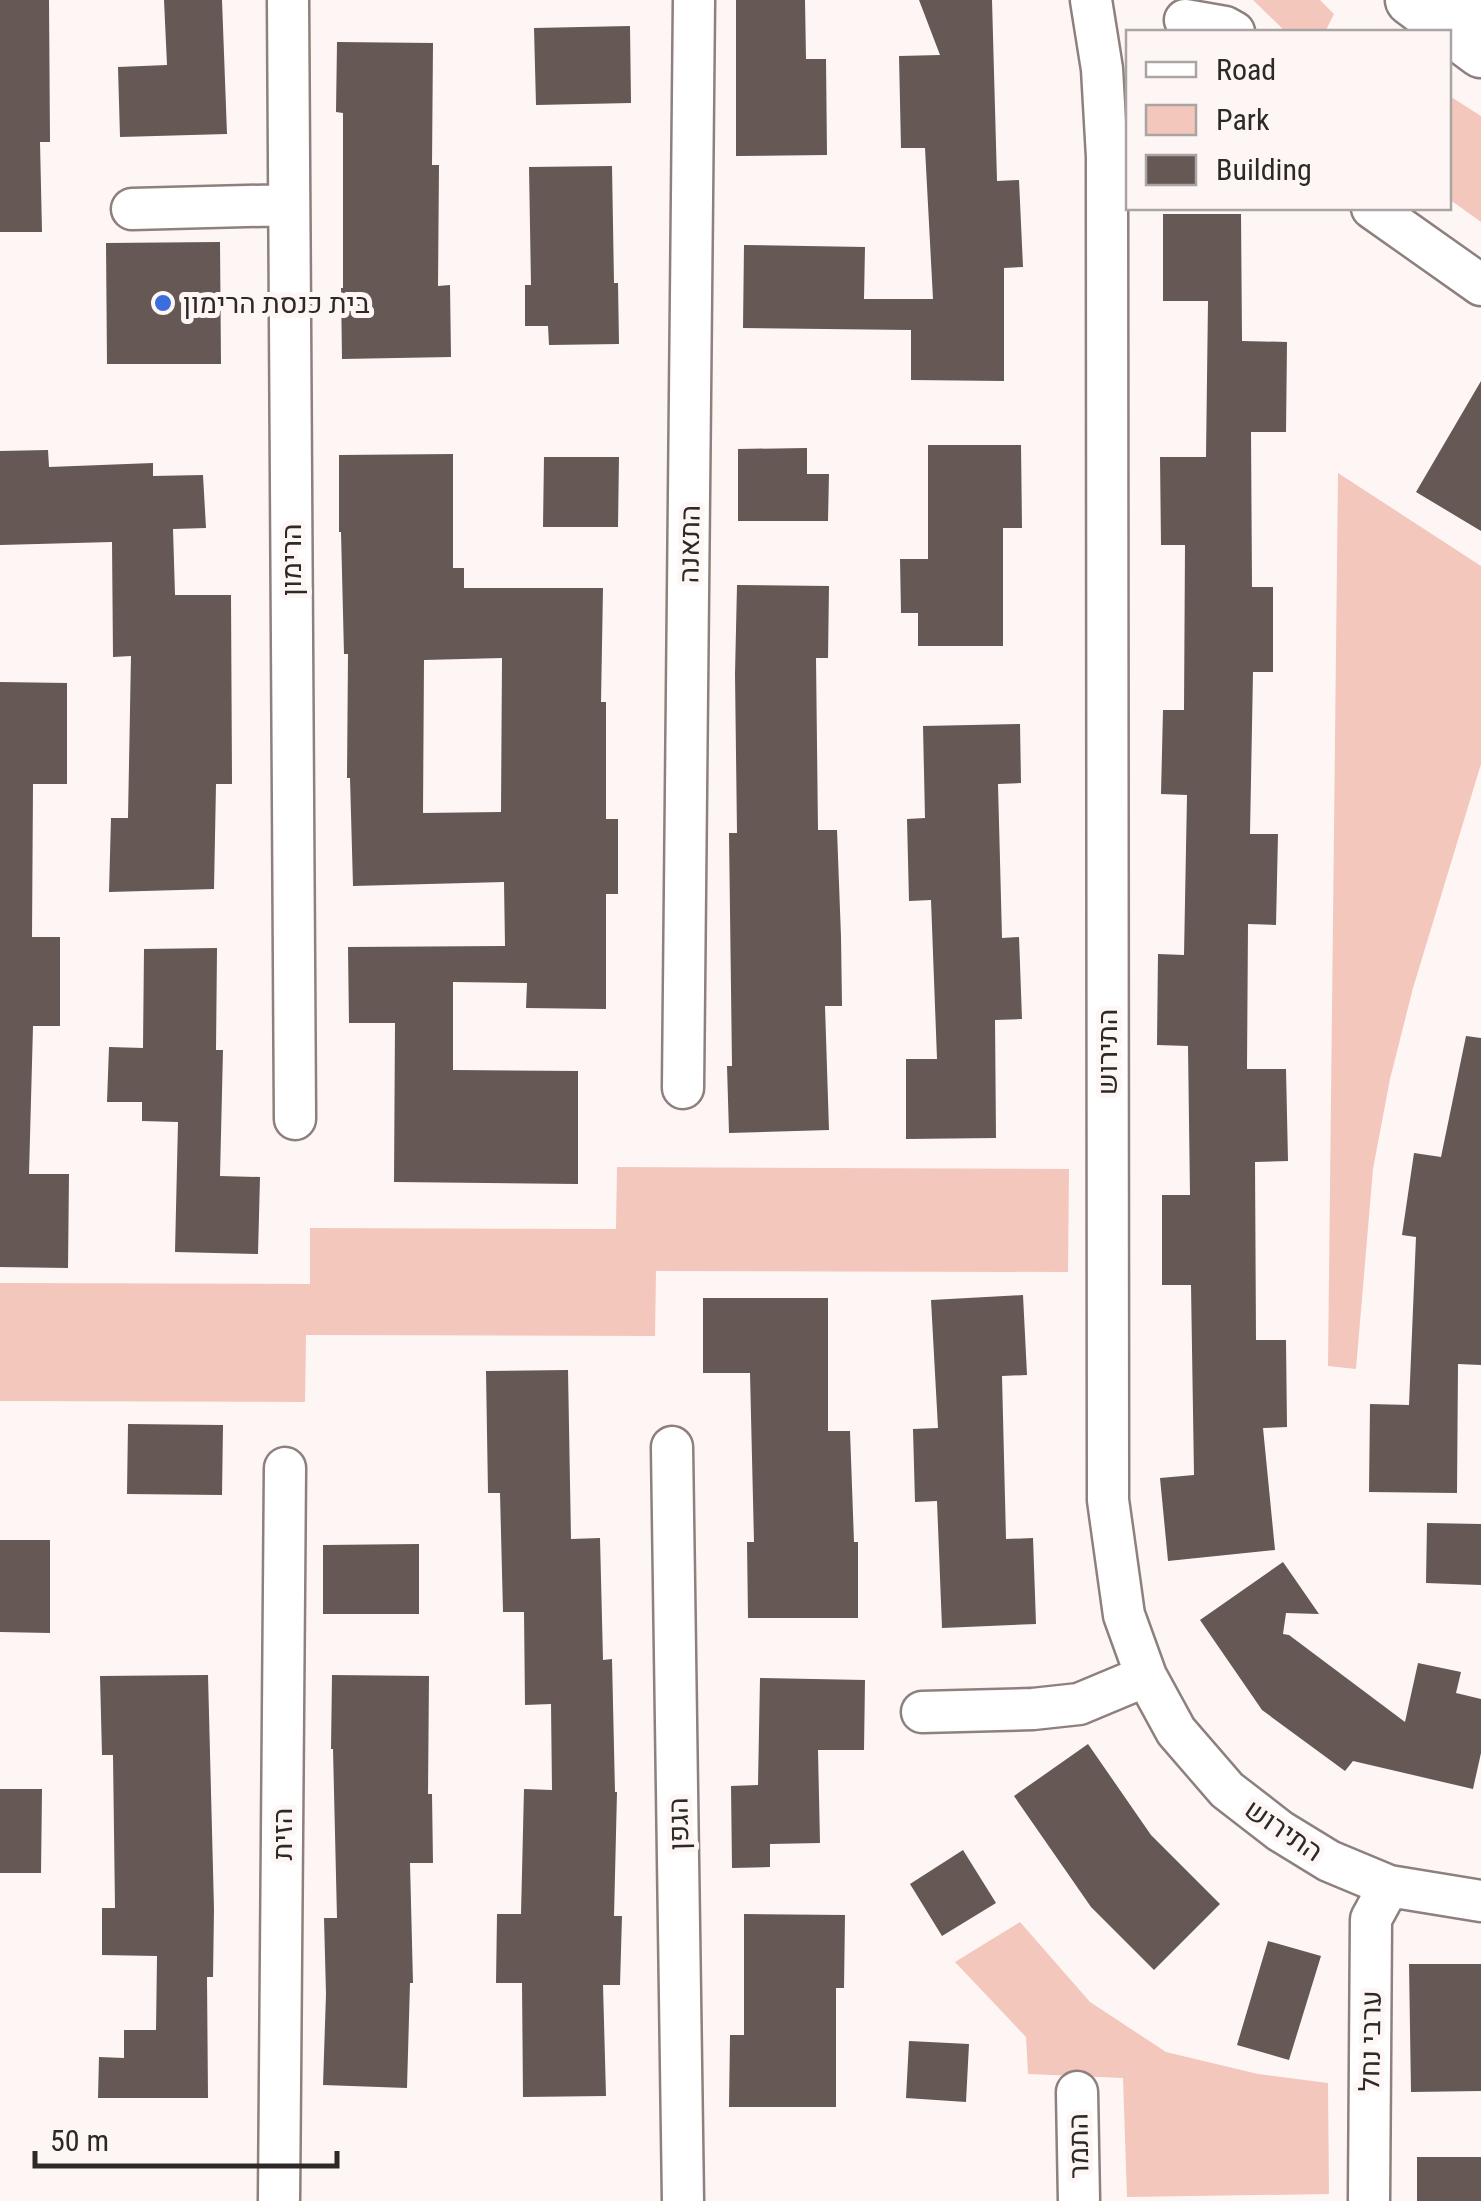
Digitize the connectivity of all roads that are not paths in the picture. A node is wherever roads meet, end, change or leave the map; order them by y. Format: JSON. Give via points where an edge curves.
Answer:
{"nodes":[{"id":1,"x":288,"y":0,"type":"edge"},
{"id":2,"x":694,"y":0,"type":"edge"},
{"id":3,"x":1092,"y":0,"type":"edge"},
{"id":4,"x":1411,"y":0,"type":"edge"},
{"id":5,"x":1474,"y":0,"type":"edge"},
{"id":6,"x":1481,"y":5,"type":"edge"},
{"id":7,"x":1185,"y":20,"type":"dead end"},
{"id":8,"x":1230,"y":30,"type":"edge"},
{"id":9,"x":1481,"y":52,"type":"edge"},
{"id":10,"x":1117,"y":123,"type":"edge"},
{"id":11,"x":289,"y":205,"type":"junction"},
{"id":12,"x":132,"y":210,"type":"dead end"},
{"id":13,"x":1375,"y":210,"type":"edge"},
{"id":14,"x":1481,"y":285,"type":"edge"},
{"id":15,"x":683,"y":1088,"type":"dead end"},
{"id":16,"x":295,"y":1119,"type":"dead end"},
{"id":17,"x":672,"y":1447,"type":"dead end"},
{"id":18,"x":285,"y":1468,"type":"dead end"},
{"id":19,"x":1146,"y":1676,"type":"junction"},
{"id":20,"x":922,"y":1712,"type":"dead end"},
{"id":21,"x":1389,"y":1886,"type":"junction"},
{"id":22,"x":1481,"y":1901,"type":"edge"},
{"id":23,"x":1077,"y":2092,"type":"dead end"},
{"id":24,"x":279,"y":2201,"type":"edge"},
{"id":25,"x":683,"y":2201,"type":"edge"},
{"id":26,"x":1079,"y":2201,"type":"edge"},
{"id":27,"x":1368,"y":2201,"type":"edge"}],
"edges":[{"from":1,"to":11,"type":"street","name":"הרימון"},
{"from":2,"to":15,"type":"street","name":"התאנה"},
{"from":3,"to":10,"type":"street","name":"התירוש"},
{"from":4,"to":9,"type":"main road"},
{"from":5,"to":6,"type":"main road"},
{"from":7,"to":8,"type":"street"},
{"from":10,"to":19,"type":"street","name":"התירוש","via":[[1107,157],[1108,1500],[1124,1616]]},
{"from":11,"to":12,"type":"street"},
{"from":11,"to":16,"type":"street","name":"הרימון"},
{"from":13,"to":14,"type":"street"},
{"from":17,"to":25,"type":"street","name":"הגפן"},
{"from":18,"to":24,"type":"street","name":"הזית"},
{"from":19,"to":20,"type":"street","via":[[1079,1704]]},
{"from":19,"to":21,"type":"street","name":"התירוש","via":[[1176,1731],[1226,1790],[1329,1861]]},
{"from":21,"to":22,"type":"street","name":"התירוש"},
{"from":21,"to":27,"type":"street","name":"ערבי נחל","via":[[1371,1919]]},
{"from":23,"to":26,"type":"street","name":"התמר"}]}
